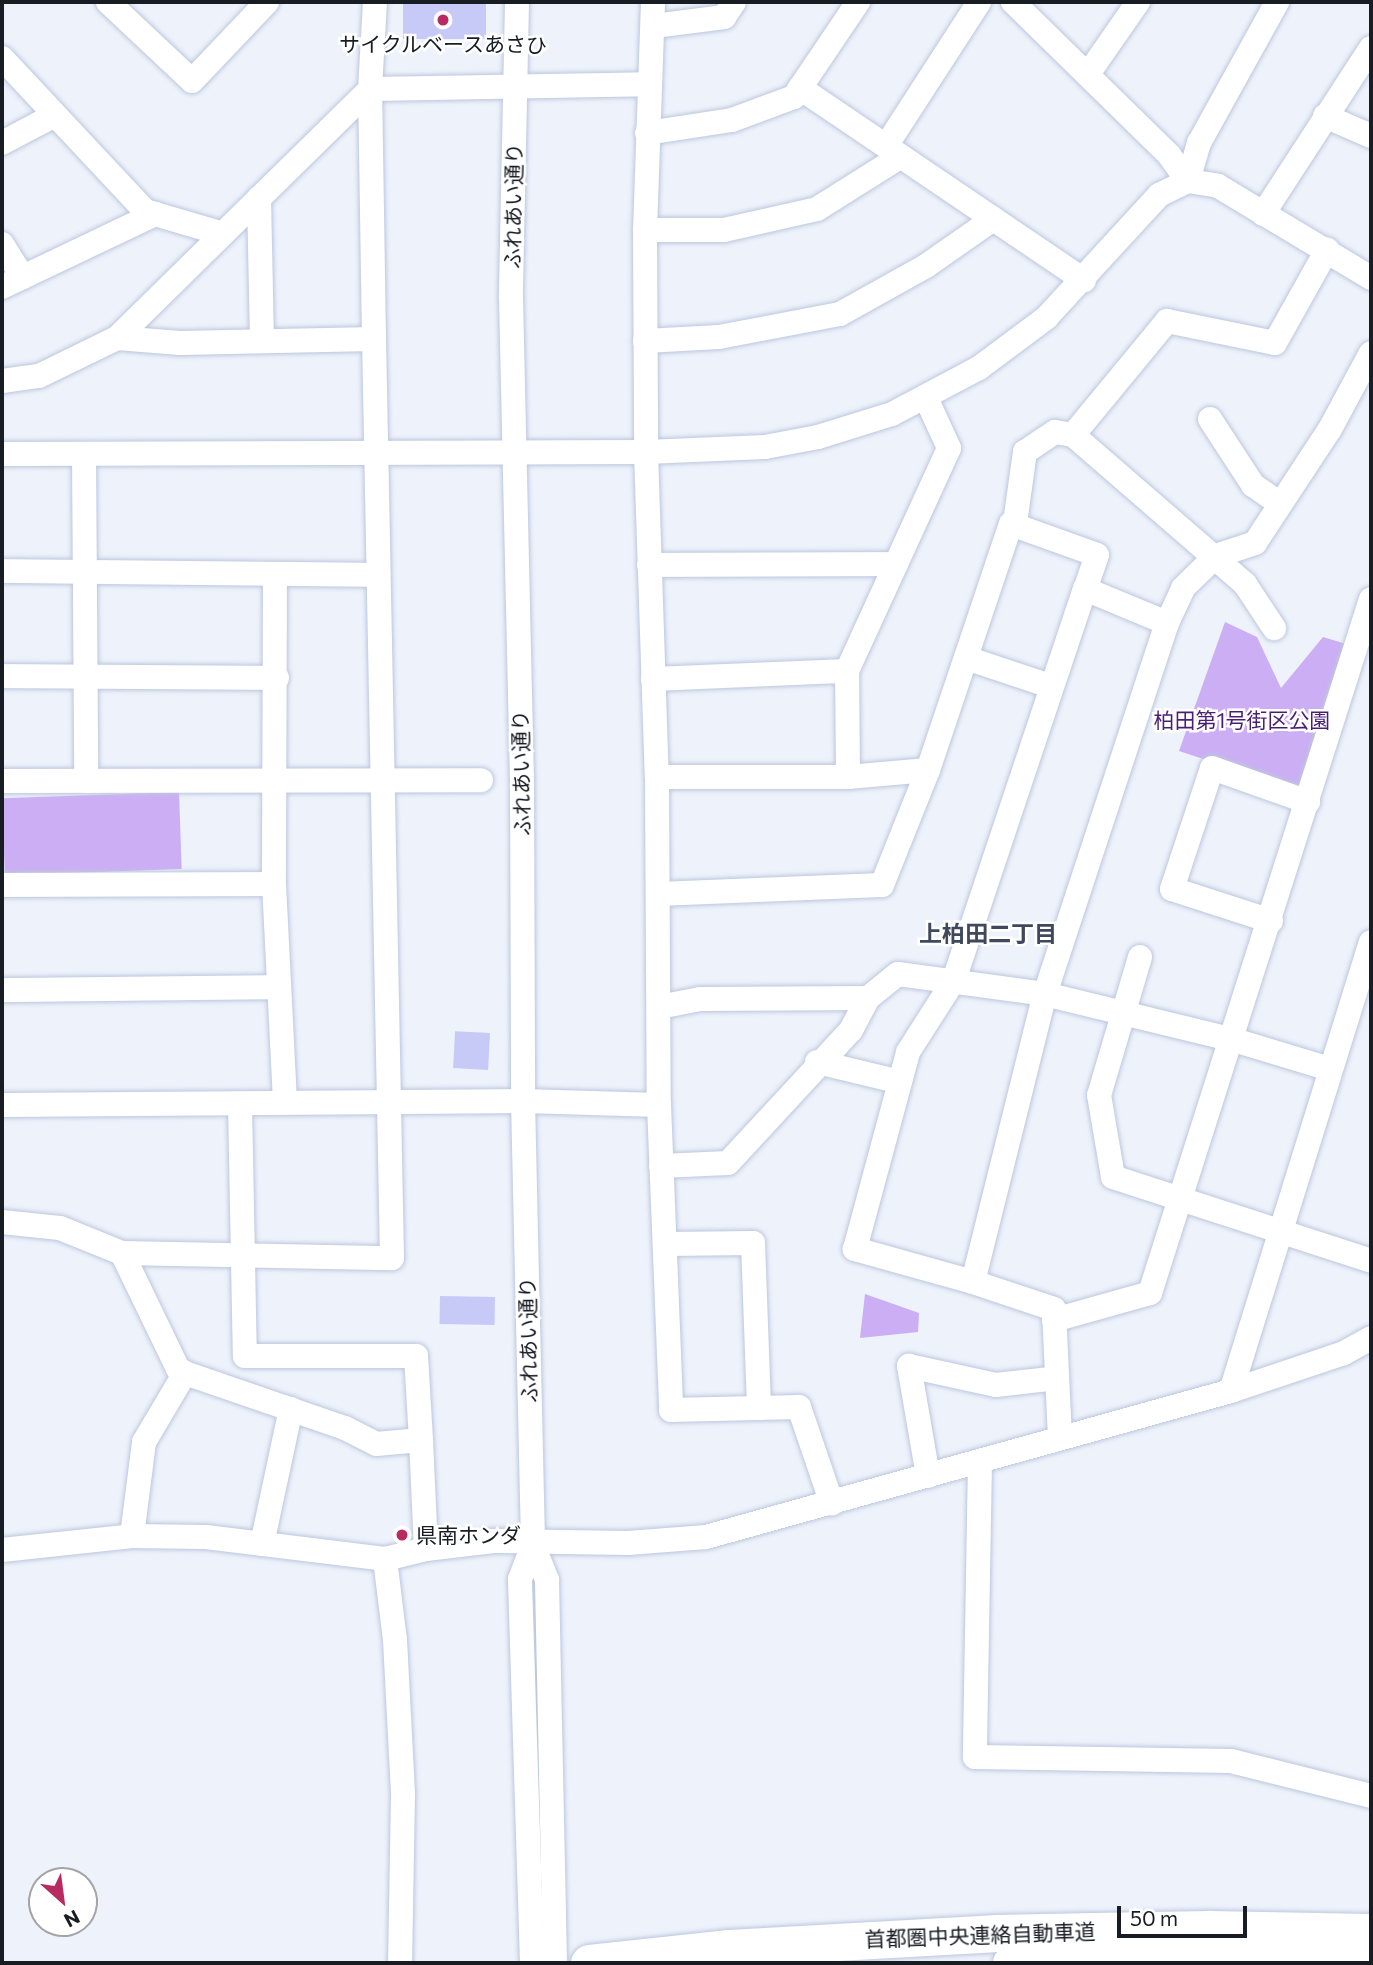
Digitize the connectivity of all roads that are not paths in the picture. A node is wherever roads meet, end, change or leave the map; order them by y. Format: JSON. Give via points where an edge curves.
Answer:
{"nodes":[{"id":1,"x":108,"y":2,"type":"edge"},
{"id":2,"x":267,"y":2,"type":"edge"},
{"id":3,"x":375,"y":2,"type":"edge"},
{"id":4,"x":517,"y":2,"type":"edge"},
{"id":5,"x":734,"y":2,"type":"edge"},
{"id":6,"x":858,"y":2,"type":"edge"},
{"id":7,"x":979,"y":2,"type":"edge"},
{"id":8,"x":1013,"y":2,"type":"edge"},
{"id":9,"x":1138,"y":2,"type":"edge"},
{"id":10,"x":1277,"y":2,"type":"edge"},
{"id":11,"x":653,"y":14,"type":"edge"},
{"id":12,"x":1371,"y":48,"type":"edge"},
{"id":13,"x":2,"y":58,"type":"edge"},
{"id":14,"x":1088,"y":74,"type":"junction"},
{"id":15,"x":650,"y":84,"type":"junction"},
{"id":16,"x":515,"y":86,"type":"junction"},
{"id":17,"x":800,"y":88,"type":"junction"},
{"id":18,"x":370,"y":89,"type":"junction"},
{"id":19,"x":53,"y":116,"type":"junction"},
{"id":20,"x":1325,"y":116,"type":"junction"},
{"id":21,"x":647,"y":133,"type":"junction"},
{"id":22,"x":1371,"y":136,"type":"edge"},
{"id":23,"x":2,"y":142,"type":"edge"},
{"id":24,"x":893,"y":151,"type":"junction"},
{"id":25,"x":1188,"y":181,"type":"junction"},
{"id":26,"x":259,"y":198,"type":"junction"},
{"id":27,"x":155,"y":214,"type":"junction"},
{"id":28,"x":1263,"y":214,"type":"junction"},
{"id":29,"x":993,"y":219,"type":"junction"},
{"id":30,"x":645,"y":230,"type":"junction"},
{"id":31,"x":223,"y":234,"type":"junction"},
{"id":32,"x":2,"y":244,"type":"edge"},
{"id":33,"x":1326,"y":250,"type":"junction"},
{"id":34,"x":1371,"y":278,"type":"edge"},
{"id":35,"x":1084,"y":280,"type":"junction"},
{"id":36,"x":13,"y":282,"type":"edge"},
{"id":37,"x":117,"y":338,"type":"junction"},
{"id":38,"x":262,"y":339,"type":"junction"},
{"id":39,"x":374,"y":339,"type":"junction"},
{"id":40,"x":645,"y":341,"type":"junction"},
{"id":41,"x":1371,"y":353,"type":"edge"},
{"id":42,"x":2,"y":381,"type":"edge"},
{"id":43,"x":926,"y":398,"type":"junction"},
{"id":44,"x":1210,"y":419,"type":"dead end"},
{"id":45,"x":1073,"y":435,"type":"junction"},
{"id":46,"x":375,"y":452,"type":"junction"},
{"id":47,"x":514,"y":452,"type":"junction"},
{"id":48,"x":646,"y":452,"type":"junction"},
{"id":49,"x":2,"y":454,"type":"edge"},
{"id":50,"x":84,"y":454,"type":"junction"},
{"id":51,"x":1280,"y":504,"type":"junction"},
{"id":52,"x":1016,"y":523,"type":"junction"},
{"id":53,"x":1216,"y":556,"type":"junction"},
{"id":54,"x":896,"y":564,"type":"junction"},
{"id":55,"x":649,"y":565,"type":"junction"},
{"id":56,"x":2,"y":571,"type":"edge"},
{"id":57,"x":85,"y":572,"type":"junction"},
{"id":58,"x":275,"y":574,"type":"junction"},
{"id":59,"x":377,"y":575,"type":"junction"},
{"id":60,"x":1086,"y":589,"type":"junction"},
{"id":61,"x":1371,"y":599,"type":"edge"},
{"id":62,"x":1167,"y":623,"type":"junction"},
{"id":63,"x":1274,"y":628,"type":"dead end"},
{"id":64,"x":966,"y":658,"type":"junction"},
{"id":65,"x":1362,"y":660,"type":"edge"},
{"id":66,"x":847,"y":671,"type":"junction"},
{"id":67,"x":2,"y":676,"type":"edge"},
{"id":68,"x":85,"y":676,"type":"junction"},
{"id":69,"x":277,"y":678,"type":"junction"},
{"id":70,"x":653,"y":679,"type":"junction"},
{"id":71,"x":1050,"y":686,"type":"junction"},
{"id":72,"x":928,"y":770,"type":"junction"},
{"id":73,"x":657,"y":777,"type":"junction"},
{"id":74,"x":848,"y":777,"type":"junction"},
{"id":75,"x":275,"y":780,"type":"junction"},
{"id":76,"x":382,"y":780,"type":"junction"},
{"id":77,"x":481,"y":780,"type":"dead end"},
{"id":78,"x":2,"y":781,"type":"edge"},
{"id":79,"x":86,"y":781,"type":"junction"},
{"id":80,"x":1308,"y":802,"type":"junction"},
{"id":81,"x":274,"y":884,"type":"junction"},
{"id":82,"x":2,"y":885,"type":"edge"},
{"id":83,"x":658,"y":894,"type":"junction"},
{"id":84,"x":1271,"y":921,"type":"junction"},
{"id":85,"x":1371,"y":942,"type":"edge"},
{"id":86,"x":1140,"y":957,"type":"dead end"},
{"id":87,"x":954,"y":979,"type":"junction"},
{"id":88,"x":278,"y":987,"type":"junction"},
{"id":89,"x":2,"y":990,"type":"edge"},
{"id":90,"x":1045,"y":995,"type":"junction"},
{"id":91,"x":868,"y":998,"type":"junction"},
{"id":92,"x":659,"y":1007,"type":"junction"},
{"id":93,"x":1124,"y":1013,"type":"junction"},
{"id":94,"x":1234,"y":1040,"type":"junction"},
{"id":95,"x":817,"y":1062,"type":"junction"},
{"id":96,"x":1330,"y":1069,"type":"junction"},
{"id":97,"x":900,"y":1082,"type":"junction"},
{"id":98,"x":388,"y":1101,"type":"junction"},
{"id":99,"x":523,"y":1101,"type":"junction"},
{"id":100,"x":285,"y":1103,"type":"junction"},
{"id":101,"x":240,"y":1104,"type":"junction"},
{"id":102,"x":2,"y":1105,"type":"edge"},
{"id":103,"x":659,"y":1105,"type":"junction"},
{"id":104,"x":662,"y":1166,"type":"junction"},
{"id":105,"x":1182,"y":1201,"type":"junction"},
{"id":106,"x":2,"y":1222,"type":"edge"},
{"id":107,"x":1280,"y":1235,"type":"junction"},
{"id":108,"x":665,"y":1244,"type":"junction"},
{"id":109,"x":122,"y":1253,"type":"junction"},
{"id":110,"x":243,"y":1253,"type":"junction"},
{"id":111,"x":1371,"y":1261,"type":"edge"},
{"id":112,"x":973,"y":1282,"type":"junction"},
{"id":113,"x":1054,"y":1320,"type":"junction"},
{"id":114,"x":1371,"y":1338,"type":"edge"},
{"id":115,"x":185,"y":1373,"type":"junction"},
{"id":116,"x":1057,"y":1378,"type":"junction"},
{"id":117,"x":1231,"y":1391,"type":"junction"},
{"id":118,"x":759,"y":1408,"type":"junction"},
{"id":119,"x":291,"y":1409,"type":"junction"},
{"id":120,"x":1060,"y":1438,"type":"junction"},
{"id":121,"x":421,"y":1440,"type":"junction"},
{"id":122,"x":979,"y":1461,"type":"junction"},
{"id":123,"x":928,"y":1476,"type":"junction"},
{"id":124,"x":832,"y":1504,"type":"junction"},
{"id":125,"x":132,"y":1536,"type":"junction"},
{"id":126,"x":262,"y":1544,"type":"junction"},
{"id":127,"x":533,"y":1545,"type":"junction"},
{"id":128,"x":426,"y":1549,"type":"junction"},
{"id":129,"x":2,"y":1550,"type":"edge"},
{"id":130,"x":385,"y":1559,"type":"junction"},
{"id":131,"x":1371,"y":1796,"type":"edge"},
{"id":132,"x":1371,"y":1932,"type":"edge"},
{"id":133,"x":1371,"y":1962,"type":"edge"},
{"id":134,"x":400,"y":1963,"type":"edge"},
{"id":135,"x":532,"y":1963,"type":"edge"},
{"id":136,"x":555,"y":1963,"type":"edge"},
{"id":137,"x":589,"y":1963,"type":"edge"},
{"id":138,"x":1011,"y":1963,"type":"edge"}],
"edges":[{"from":1,"to":2,"type":"street","via":[[192,82]]},
{"from":3,"to":18,"type":"street"},
{"from":4,"to":16,"type":"street","name":"ふれあい通り"},
{"from":5,"to":11,"type":"street","via":[[724,17]]},
{"from":6,"to":17,"type":"street"},
{"from":7,"to":24,"type":"street"},
{"from":8,"to":14,"type":"street"},
{"from":9,"to":14,"type":"street"},
{"from":10,"to":25,"type":"street","via":[[1199,143]]},
{"from":11,"to":15,"type":"street"},
{"from":12,"to":20,"type":"street"},
{"from":13,"to":19,"type":"street"},
{"from":14,"to":25,"type":"street","via":[[1169,155]]},
{"from":15,"to":16,"type":"street"},
{"from":15,"to":21,"type":"street"},
{"from":16,"to":18,"type":"street"},
{"from":16,"to":47,"type":"street","name":"ふれあい通り"},
{"from":17,"to":21,"type":"street","via":[[777,106],[732,120]]},
{"from":17,"to":24,"type":"street"},
{"from":18,"to":26,"type":"street"},
{"from":18,"to":39,"type":"street"},
{"from":19,"to":23,"type":"street"},
{"from":19,"to":27,"type":"street","via":[[145,211]]},
{"from":20,"to":22,"type":"street"},
{"from":20,"to":28,"type":"street"},
{"from":21,"to":30,"type":"street"},
{"from":24,"to":29,"type":"street"},
{"from":24,"to":30,"type":"street","via":[[817,209],[724,230]]},
{"from":25,"to":28,"type":"street","via":[[1218,186]]},
{"from":25,"to":35,"type":"street","via":[[1159,195]]},
{"from":26,"to":31,"type":"street"},
{"from":26,"to":38,"type":"street"},
{"from":27,"to":31,"type":"street"},
{"from":27,"to":36,"type":"street"},
{"from":28,"to":33,"type":"street"},
{"from":29,"to":35,"type":"street"},
{"from":29,"to":40,"type":"street","via":[[926,266],[840,314],[719,337]]},
{"from":30,"to":40,"type":"street"},
{"from":31,"to":37,"type":"street"},
{"from":32,"to":36,"type":"street"},
{"from":33,"to":34,"type":"street"},
{"from":33,"to":45,"type":"street","via":[[1275,343],[1167,321]]},
{"from":35,"to":43,"type":"street","via":[[1017,342]]},
{"from":37,"to":38,"type":"street","via":[[180,343]]},
{"from":37,"to":42,"type":"street","via":[[38,376]]},
{"from":38,"to":39,"type":"street"},
{"from":39,"to":46,"type":"street"},
{"from":40,"to":48,"type":"street"},
{"from":41,"to":51,"type":"street","via":[[1330,429]]},
{"from":43,"to":48,"type":"street","via":[[860,426],[793,442]]},
{"from":43,"to":54,"type":"street","via":[[948,448]]},
{"from":44,"to":51,"type":"street","via":[[1253,485]]},
{"from":45,"to":52,"type":"street","via":[[1055,432],[1026,452]]},
{"from":45,"to":53,"type":"street"},
{"from":46,"to":47,"type":"street"},
{"from":46,"to":50,"type":"street"},
{"from":46,"to":59,"type":"street"},
{"from":47,"to":48,"type":"street"},
{"from":47,"to":99,"type":"street","name":"ふれあい通り"},
{"from":48,"to":55,"type":"street"},
{"from":49,"to":50,"type":"street"},
{"from":50,"to":57,"type":"street"},
{"from":51,"to":53,"type":"street","via":[[1255,543]]},
{"from":52,"to":60,"type":"street","via":[[1097,555]]},
{"from":52,"to":64,"type":"street","via":[[1008,527]]},
{"from":53,"to":62,"type":"street","via":[[1183,588]]},
{"from":53,"to":63,"type":"street","via":[[1245,584]]},
{"from":54,"to":55,"type":"street"},
{"from":54,"to":66,"type":"street"},
{"from":55,"to":70,"type":"street"},
{"from":56,"to":57,"type":"street"},
{"from":57,"to":58,"type":"street"},
{"from":57,"to":68,"type":"street"},
{"from":58,"to":59,"type":"street"},
{"from":58,"to":69,"type":"street"},
{"from":59,"to":76,"type":"street"},
{"from":60,"to":62,"type":"street"},
{"from":60,"to":71,"type":"street"},
{"from":61,"to":65,"type":"street"},
{"from":62,"to":90,"type":"street"},
{"from":64,"to":71,"type":"street"},
{"from":64,"to":72,"type":"street"},
{"from":65,"to":80,"type":"street"},
{"from":66,"to":70,"type":"street"},
{"from":66,"to":74,"type":"street"},
{"from":67,"to":68,"type":"street"},
{"from":68,"to":69,"type":"street"},
{"from":68,"to":79,"type":"street"},
{"from":69,"to":75,"type":"street"},
{"from":70,"to":73,"type":"street"},
{"from":71,"to":87,"type":"street"},
{"from":72,"to":74,"type":"street"},
{"from":72,"to":83,"type":"street","via":[[882,885]]},
{"from":73,"to":74,"type":"street"},
{"from":73,"to":83,"type":"street"},
{"from":75,"to":76,"type":"street"},
{"from":75,"to":79,"type":"street"},
{"from":75,"to":81,"type":"street"},
{"from":76,"to":77,"type":"street"},
{"from":76,"to":98,"type":"street"},
{"from":78,"to":79,"type":"street"},
{"from":80,"to":84,"type":"street"},
{"from":80,"to":84,"type":"street","via":[[1212,768],[1172,889]]},
{"from":81,"to":82,"type":"street"},
{"from":81,"to":88,"type":"street"},
{"from":83,"to":92,"type":"street"},
{"from":84,"to":94,"type":"street"},
{"from":85,"to":96,"type":"street"},
{"from":86,"to":93,"type":"street"},
{"from":87,"to":90,"type":"street"},
{"from":87,"to":91,"type":"street","via":[[898,974]]},
{"from":87,"to":97,"type":"street","via":[[908,1052]]},
{"from":88,"to":89,"type":"street"},
{"from":88,"to":100,"type":"street"},
{"from":90,"to":93,"type":"street"},
{"from":90,"to":112,"type":"street"},
{"from":91,"to":92,"type":"street","via":[[700,999]]},
{"from":91,"to":95,"type":"street","via":[[851,1030]]},
{"from":92,"to":103,"type":"street"},
{"from":93,"to":94,"type":"street"},
{"from":93,"to":105,"type":"street","via":[[1099,1095],[1113,1177]]},
{"from":94,"to":96,"type":"street"},
{"from":94,"to":105,"type":"street"},
{"from":95,"to":97,"type":"street"},
{"from":95,"to":104,"type":"street","via":[[728,1163]]},
{"from":96,"to":107,"type":"street"},
{"from":97,"to":112,"type":"street","via":[[855,1249]]},
{"from":98,"to":99,"type":"street"},
{"from":98,"to":100,"type":"street"},
{"from":98,"to":110,"type":"street","via":[[392,1258]]},
{"from":99,"to":103,"type":"street"},
{"from":99,"to":127,"type":"street","name":"ふれあい通り"},
{"from":100,"to":101,"type":"street"},
{"from":101,"to":102,"type":"street"},
{"from":101,"to":110,"type":"street"},
{"from":103,"to":104,"type":"street"},
{"from":104,"to":108,"type":"street"},
{"from":105,"to":107,"type":"street"},
{"from":105,"to":113,"type":"street","via":[[1150,1293]]},
{"from":106,"to":109,"type":"street","via":[[60,1228]]},
{"from":107,"to":111,"type":"street"},
{"from":107,"to":117,"type":"street"},
{"from":108,"to":118,"type":"street","via":[[753,1243]]},
{"from":108,"to":118,"type":"street","via":[[671,1410]]},
{"from":109,"to":110,"type":"street"},
{"from":109,"to":115,"type":"street","via":[[178,1368]]},
{"from":110,"to":121,"type":"street","via":[[245,1356],[416,1356]]},
{"from":112,"to":113,"type":"street","via":[[1054,1309]]},
{"from":113,"to":116,"type":"street"},
{"from":114,"to":117,"type":"street","via":[[1344,1353]]},
{"from":115,"to":119,"type":"street"},
{"from":115,"to":125,"type":"street","via":[[144,1443]]},
{"from":116,"to":120,"type":"street"},
{"from":116,"to":123,"type":"street","via":[[996,1385],[909,1366]]},
{"from":117,"to":120,"type":"street"},
{"from":118,"to":124,"type":"street","via":[[799,1407]]},
{"from":119,"to":121,"type":"street","via":[[376,1444]]},
{"from":119,"to":126,"type":"street"},
{"from":120,"to":122,"type":"street"},
{"from":121,"to":128,"type":"street"},
{"from":122,"to":123,"type":"street"},
{"from":122,"to":131,"type":"street","via":[[975,1757],[1231,1760]]},
{"from":123,"to":124,"type":"street"},
{"from":124,"to":127,"type":"street","via":[[706,1537]]},
{"from":125,"to":126,"type":"street"},
{"from":125,"to":129,"type":"street"},
{"from":126,"to":130,"type":"street"},
{"from":127,"to":128,"type":"street","via":[[494,1541]]},
{"from":127,"to":135,"type":"street","name":"ふれあい通り","via":[[520,1579]]},
{"from":127,"to":136,"type":"street","name":"ふれあい通り","via":[[547,1580]]},
{"from":128,"to":130,"type":"street"},
{"from":130,"to":134,"type":"street","via":[[395,1640],[403,1794]]},
{"from":132,"to":137,"type":"highway","name":"首都圏中央連絡自動車道","via":[[995,1933],[743,1947]]},
{"from":133,"to":138,"type":"highway","name":"首都圏中央連絡自動車道","via":[[1197,1958]]}]}
